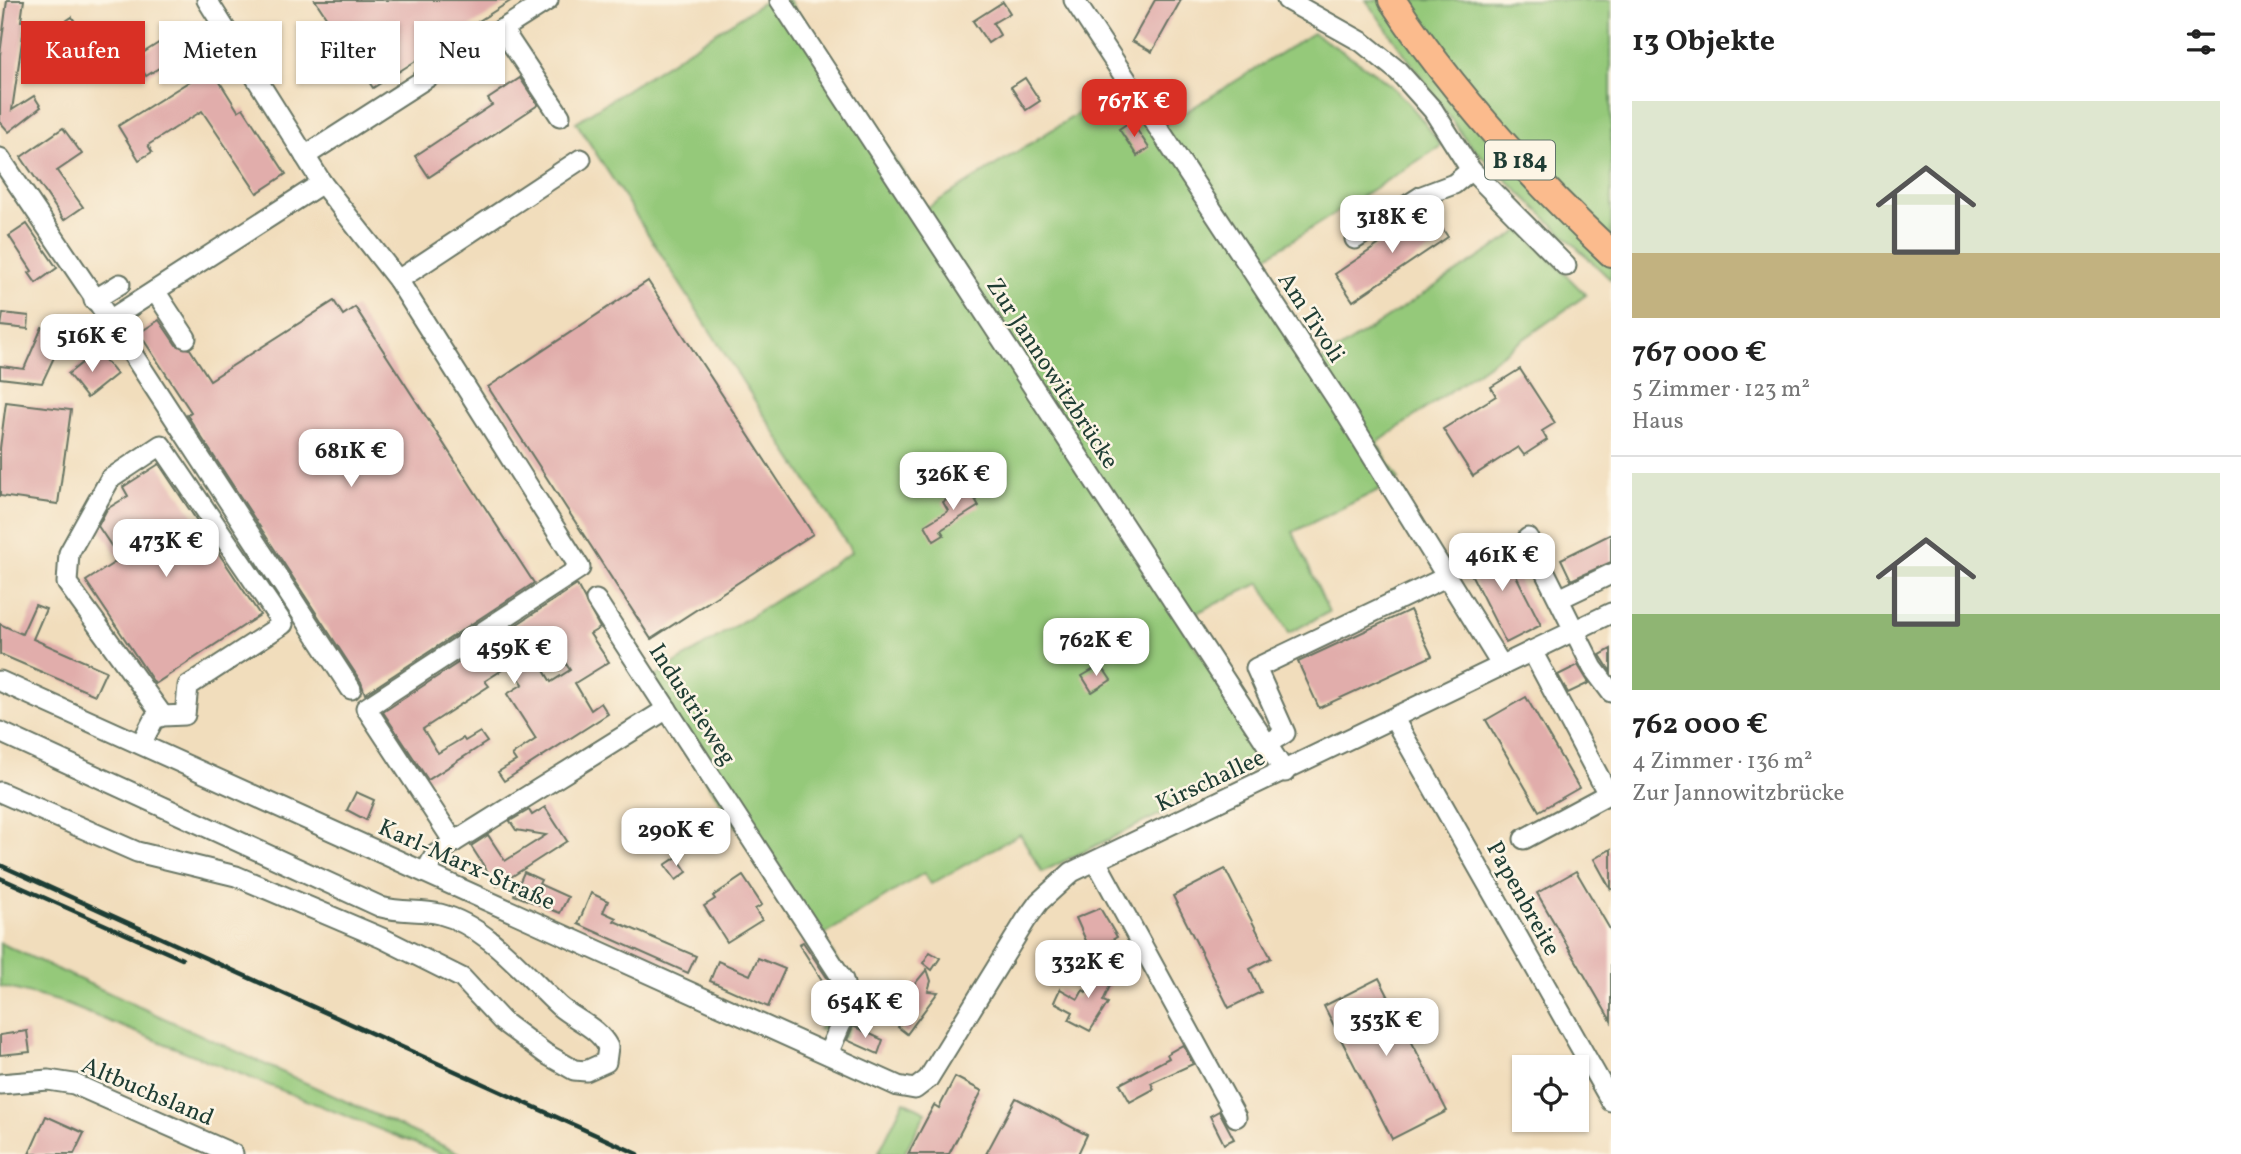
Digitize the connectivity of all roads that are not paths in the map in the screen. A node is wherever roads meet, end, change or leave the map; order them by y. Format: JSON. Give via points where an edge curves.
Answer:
{"nodes":[{"id":1,"x":207,"y":0,"type":"edge"},
{"id":2,"x":548,"y":0,"type":"edge"},
{"id":3,"x":779,"y":0,"type":"edge"},
{"id":4,"x":1074,"y":0,"type":"edge"},
{"id":5,"x":1287,"y":0,"type":"edge"},
{"id":6,"x":1392,"y":0,"type":"edge"},
{"id":7,"x":505,"y":27,"type":"edge"},
{"id":8,"x":505,"y":34,"type":"edge"},
{"id":9,"x":417,"y":84,"type":"edge"},
{"id":10,"x":560,"y":116,"type":"dead end"},
{"id":11,"x":305,"y":156,"type":"junction"},
{"id":12,"x":0,"y":158,"type":"edge"},
{"id":13,"x":581,"y":159,"type":"dead end"},
{"id":14,"x":1471,"y":170,"type":"junction"},
{"id":15,"x":323,"y":183,"type":"junction"},
{"id":16,"x":1355,"y":239,"type":"dead end"},
{"id":17,"x":1611,"y":253,"type":"edge"},
{"id":18,"x":1566,"y":266,"type":"dead end"},
{"id":19,"x":398,"y":280,"type":"junction"},
{"id":20,"x":120,"y":284,"type":"dead end"},
{"id":21,"x":155,"y":290,"type":"junction"},
{"id":22,"x":94,"y":300,"type":"junction"},
{"id":23,"x":113,"y":328,"type":"junction"},
{"id":24,"x":186,"y":338,"type":"dead end"},
{"id":25,"x":1528,"y":537,"type":"dead end"},
{"id":26,"x":1611,"y":574,"type":"edge"},
{"id":27,"x":1446,"y":577,"type":"junction"},
{"id":28,"x":1561,"y":597,"type":"junction"},
{"id":29,"x":596,"y":600,"type":"dead end"},
{"id":30,"x":1611,"y":613,"type":"edge"},
{"id":31,"x":1576,"y":630,"type":"junction"},
{"id":32,"x":1532,"y":651,"type":"junction"},
{"id":33,"x":1502,"y":666,"type":"junction"},
{"id":34,"x":0,"y":681,"type":"edge"},
{"id":35,"x":351,"y":689,"type":"dead end"},
{"id":36,"x":1611,"y":692,"type":"edge"},
{"id":37,"x":667,"y":709,"type":"junction"},
{"id":38,"x":163,"y":716,"type":"junction"},
{"id":39,"x":1394,"y":719,"type":"junction"},
{"id":40,"x":0,"y":732,"type":"edge"},
{"id":41,"x":141,"y":744,"type":"junction"},
{"id":42,"x":1267,"y":744,"type":"junction"},
{"id":43,"x":1285,"y":772,"type":"junction"},
{"id":44,"x":0,"y":792,"type":"edge"},
{"id":45,"x":1524,"y":839,"type":"dead end"},
{"id":46,"x":454,"y":842,"type":"junction"},
{"id":47,"x":1096,"y":861,"type":"junction"},
{"id":48,"x":426,"y":872,"type":"junction"},
{"id":49,"x":828,"y":1054,"type":"junction"},
{"id":50,"x":0,"y":1084,"type":"edge"},
{"id":51,"x":915,"y":1089,"type":"joint"},
{"id":52,"x":1611,"y":1101,"type":"edge"},
{"id":53,"x":1236,"y":1117,"type":"dead end"},
{"id":54,"x":233,"y":1154,"type":"edge"}],
"edges":[{"from":1,"to":11,"type":"street"},
{"from":2,"to":7,"type":"street"},
{"from":3,"to":42,"type":"street","name":"Zur Jannowitzbrücke"},
{"from":4,"to":27,"type":"street","name":"Am Tivoli"},
{"from":5,"to":14,"type":"street","via":[[1363,42],[1398,71],[1433,110]]},
{"from":6,"to":17,"type":"main road","number":"B 184","via":[[1480,117]]},
{"from":8,"to":10,"type":"street"},
{"from":9,"to":11,"type":"street"},
{"from":11,"to":15,"type":"street"},
{"from":12,"to":22,"type":"street"},
{"from":13,"to":19,"type":"street"},
{"from":14,"to":16,"type":"street"},
{"from":14,"to":18,"type":"street"},
{"from":15,"to":19,"type":"street"},
{"from":15,"to":21,"type":"street"},
{"from":19,"to":46,"type":"street","via":[[580,568],[366,708]]},
{"from":20,"to":22,"type":"street"},
{"from":21,"to":23,"type":"street"},
{"from":21,"to":24,"type":"street"},
{"from":22,"to":23,"type":"street"},
{"from":23,"to":35,"type":"street"},
{"from":25,"to":28,"type":"street"},
{"from":26,"to":28,"type":"street"},
{"from":27,"to":33,"type":"street","name":"Am Tivoli"},
{"from":27,"to":42,"type":"street","via":[[1255,668],[1285,733]]},
{"from":28,"to":31,"type":"street"},
{"from":29,"to":37,"type":"street","name":"Industrieweg"},
{"from":30,"to":31,"type":"street","name":"Kirschallee"},
{"from":31,"to":32,"type":"street","name":"Kirschallee"},
{"from":31,"to":36,"type":"street","via":[[1593,668]]},
{"from":32,"to":33,"type":"street","name":"Kirschallee"},
{"from":32,"to":45,"type":"street","via":[[1608,794]]},
{"from":33,"to":39,"type":"street","name":"Kirschallee"},
{"from":34,"to":41,"type":"street","name":"Karl-Marx-Straße"},
{"from":37,"to":46,"type":"street"},
{"from":37,"to":49,"type":"street","name":"Industrieweg","via":[[843,980],[849,1005]]},
{"from":38,"to":38,"type":"street","via":[[67,583],[69,553],[110,479],[161,445],[283,624],[188,686],[184,715]]},
{"from":38,"to":41,"type":"street","via":[[154,719]]},
{"from":39,"to":43,"type":"street","name":"Kirschallee"},
{"from":39,"to":52,"type":"street","name":"Papenbreite"},
{"from":40,"to":44,"type":"street","via":[[382,907],[440,914],[453,920],[503,950],[559,1007],[596,1031],[608,1047],[606,1062],[586,1071],[563,1063],[503,1022],[462,978],[382,938],[236,876],[137,852]]},
{"from":41,"to":48,"type":"street","name":"Karl-Marx-Straße"},
{"from":42,"to":43,"type":"street","name":"Zur Jannowitzbrücke"},
{"from":43,"to":47,"type":"street","name":"Kirschallee"},
{"from":46,"to":48,"type":"street","via":[[435,855]]},
{"from":47,"to":51,"type":"street","name":"Kirschallee","via":[[1072,872],[1039,902],[928,1079]]},
{"from":47,"to":53,"type":"street"},
{"from":48,"to":49,"type":"street","name":"Karl-Marx-Straße"},
{"from":49,"to":51,"type":"street","name":"Karl-Marx-Straße","via":[[898,1086]]},
{"from":50,"to":54,"type":"street","name":"Altbuchsland","via":[[48,1080],[74,1084]]}]}
